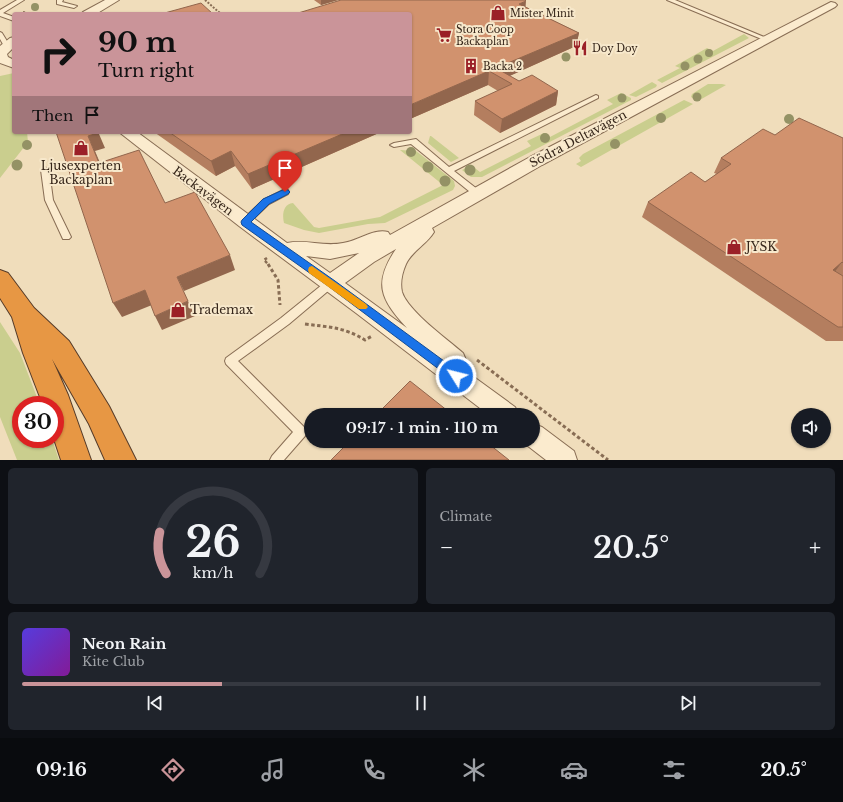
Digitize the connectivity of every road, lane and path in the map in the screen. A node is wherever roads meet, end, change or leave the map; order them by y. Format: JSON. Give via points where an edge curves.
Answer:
{"nodes":[{"id":1,"x":21,"y":0,"type":"edge"},
{"id":2,"x":60,"y":0,"type":"edge"},
{"id":3,"x":112,"y":0,"type":"edge"},
{"id":4,"x":205,"y":0,"type":"edge"},
{"id":5,"x":670,"y":0,"type":"edge"},
{"id":6,"x":831,"y":4,"type":"edge"},
{"id":7,"x":74,"y":6,"type":"dead end"},
{"id":8,"x":91,"y":12,"type":"edge"},
{"id":9,"x":98,"y":12,"type":"edge"},
{"id":10,"x":219,"y":12,"type":"edge"},
{"id":11,"x":0,"y":13,"type":"edge"},
{"id":12,"x":12,"y":18,"type":"edge"},
{"id":13,"x":0,"y":34,"type":"edge"},
{"id":14,"x":766,"y":39,"type":"junction"},
{"id":15,"x":10,"y":44,"type":"edge"},
{"id":16,"x":12,"y":64,"type":"edge"},
{"id":17,"x":12,"y":66,"type":"edge"},
{"id":18,"x":0,"y":71,"type":"edge"},
{"id":19,"x":596,"y":97,"type":"dead end"},
{"id":20,"x":130,"y":134,"type":"edge"},
{"id":21,"x":394,"y":145,"type":"dead end"},
{"id":22,"x":45,"y":170,"type":"dead end"},
{"id":23,"x":449,"y":170,"type":"junction"},
{"id":24,"x":285,"y":192,"type":"dead end"},
{"id":25,"x":473,"y":197,"type":"junction"},
{"id":26,"x":245,"y":222,"type":"junction"},
{"id":27,"x":66,"y":237,"type":"dead end"},
{"id":28,"x":283,"y":250,"type":"junction"},
{"id":29,"x":0,"y":279,"type":"edge"},
{"id":30,"x":331,"y":283,"type":"junction"},
{"id":31,"x":24,"y":314,"type":"junction"},
{"id":32,"x":475,"y":358,"type":"dead end"},
{"id":33,"x":456,"y":376,"type":"junction"},
{"id":34,"x":498,"y":408,"type":"edge"},
{"id":35,"x":540,"y":440,"type":"edge"},
{"id":36,"x":76,"y":460,"type":"edge"},
{"id":37,"x":121,"y":460,"type":"edge"},
{"id":38,"x":276,"y":460,"type":"edge"},
{"id":39,"x":565,"y":460,"type":"edge"},
{"id":40,"x":608,"y":460,"type":"edge"}],
"edges":[{"from":1,"to":11,"type":"lane"},
{"from":2,"to":7,"type":"lane","via":[[59,3]]},
{"from":3,"to":8,"type":"street"},
{"from":3,"to":9,"type":"street"},
{"from":4,"to":10,"type":"path"},
{"from":5,"to":14,"type":"lane"},
{"from":6,"to":14,"type":"street","name":"Södra Deltavägen"},
{"from":11,"to":12,"type":"lane"},
{"from":13,"to":15,"type":"lane"},
{"from":14,"to":25,"type":"street","name":"Södra Deltavägen"},
{"from":15,"to":16,"type":"street","via":[[0,57]]},
{"from":17,"to":18,"type":"street"},
{"from":19,"to":23,"type":"lane"},
{"from":20,"to":26,"type":"street","name":"Backavägen"},
{"from":21,"to":23,"type":"lane","via":[[413,141]]},
{"from":22,"to":27,"type":"lane","via":[[49,200]]},
{"from":23,"to":25,"type":"lane"},
{"from":24,"to":26,"type":"lane","via":[[266,202]]},
{"from":25,"to":28,"type":"street","via":[[433,211],[365,245],[324,252],[295,247]]},
{"from":25,"to":30,"type":"street","name":"Södra Deltavägen","via":[[367,257]]},
{"from":25,"to":33,"type":"street","via":[[410,245],[400,257],[392,275],[396,299],[406,313],[455,360]]},
{"from":26,"to":28,"type":"street","name":"Backavägen"},
{"from":28,"to":30,"type":"street","name":"Backavägen"},
{"from":29,"to":31,"type":"highway"},
{"from":30,"to":33,"type":"street","name":"Backavägen"},
{"from":30,"to":38,"type":"lane","via":[[230,361],[301,432]]},
{"from":31,"to":36,"type":"highway"},
{"from":31,"to":37,"type":"highway","via":[[60,349],[99,415]]},
{"from":32,"to":40,"type":"path"},
{"from":33,"to":34,"type":"street","name":"Backavägen"},
{"from":35,"to":39,"type":"street"}]}
